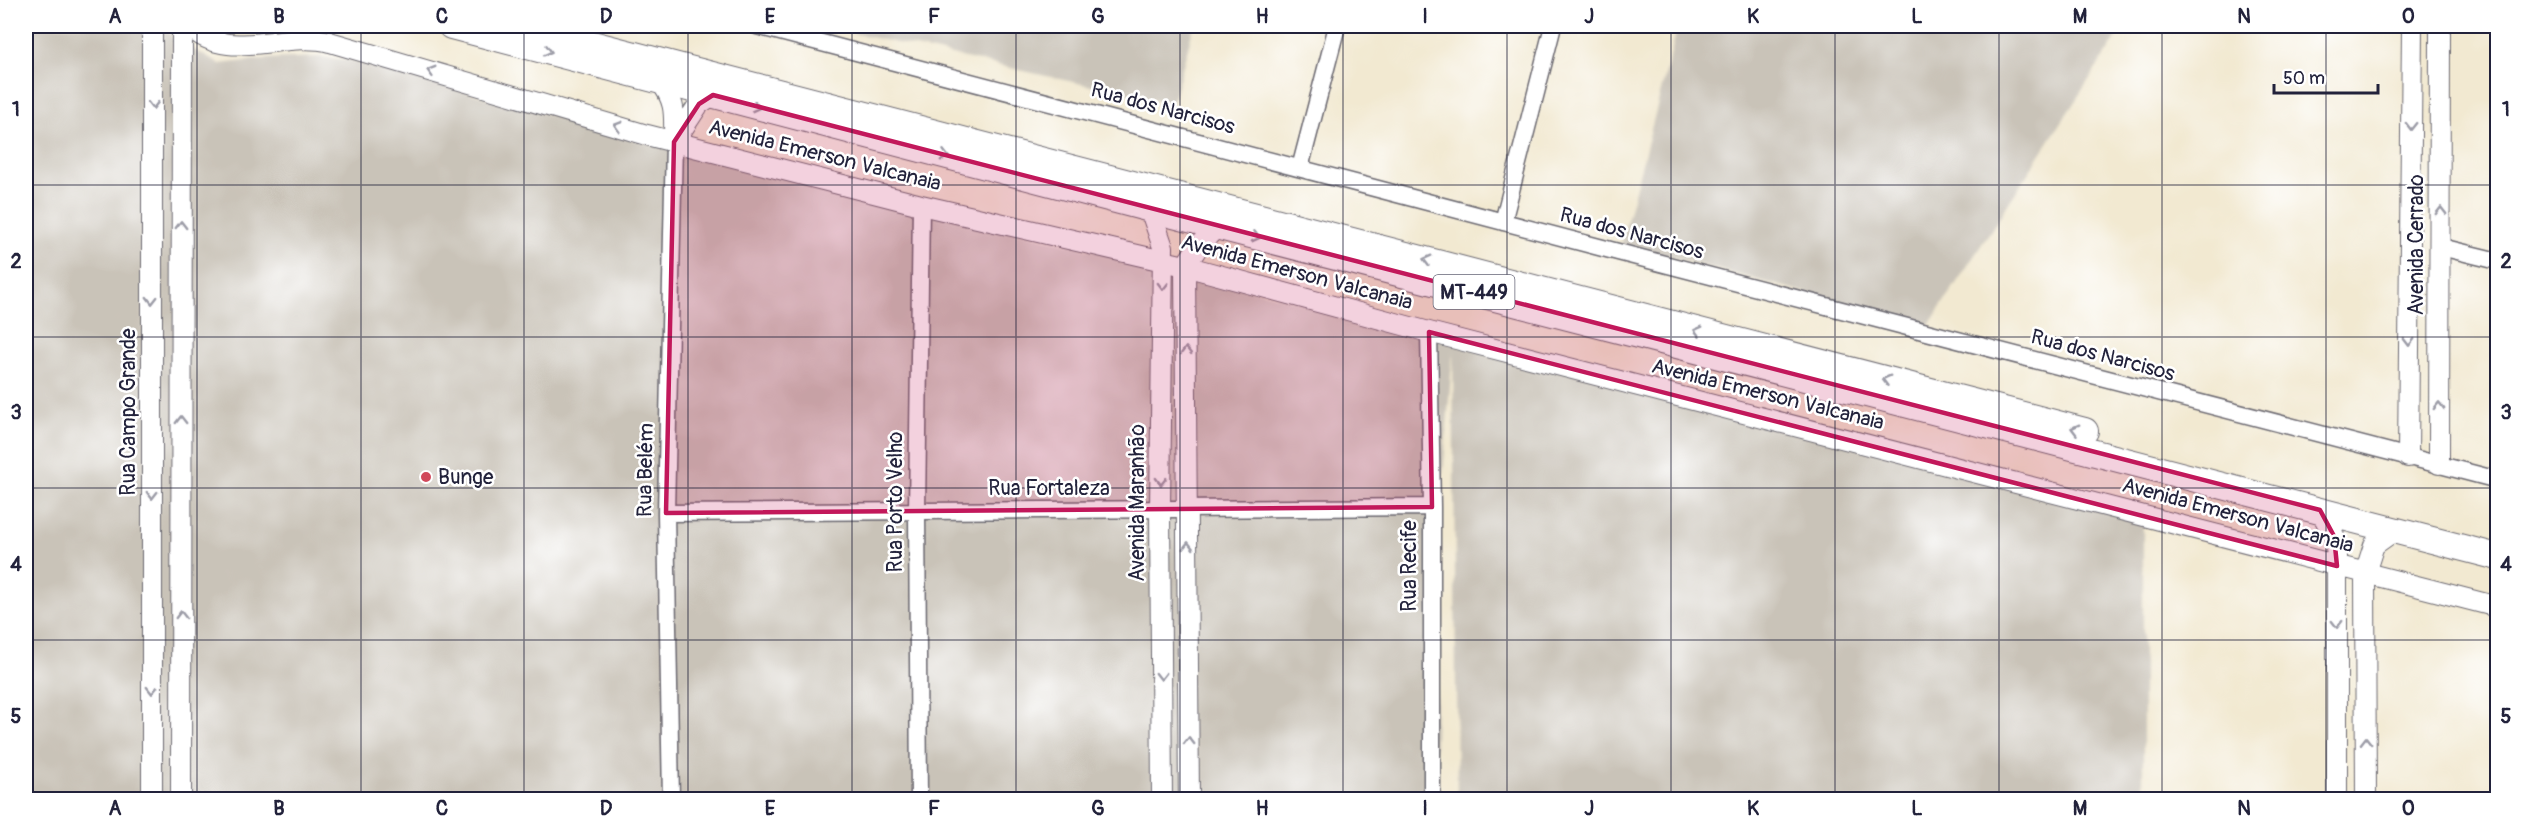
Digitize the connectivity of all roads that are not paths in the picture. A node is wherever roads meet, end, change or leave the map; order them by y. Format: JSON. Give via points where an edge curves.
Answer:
{"nodes":[{"id":1,"x":152,"y":26,"type":"edge"},
{"id":2,"x":182,"y":26,"type":"edge"},
{"id":3,"x":189,"y":26,"type":"edge"},
{"id":4,"x":451,"y":26,"type":"edge"},
{"id":5,"x":523,"y":26,"type":"edge"},
{"id":6,"x":757,"y":26,"type":"edge"},
{"id":7,"x":1337,"y":26,"type":"edge"},
{"id":8,"x":1553,"y":26,"type":"edge"},
{"id":9,"x":2412,"y":26,"type":"edge"},
{"id":10,"x":2440,"y":26,"type":"edge"},
{"id":11,"x":660,"y":81,"type":"junction"},
{"id":12,"x":713,"y":95,"type":"junction"},
{"id":13,"x":674,"y":142,"type":"junction"},
{"id":14,"x":1300,"y":168,"type":"junction"},
{"id":15,"x":921,"y":205,"type":"junction"},
{"id":16,"x":1150,"y":209,"type":"junction"},
{"id":17,"x":1503,"y":222,"type":"junction"},
{"id":18,"x":1217,"y":227,"type":"junction"},
{"id":19,"x":2441,"y":247,"type":"junction"},
{"id":20,"x":1163,"y":261,"type":"junction"},
{"id":21,"x":2498,"y":261,"type":"edge"},
{"id":22,"x":1185,"y":266,"type":"junction"},
{"id":23,"x":1429,"y":332,"type":"junction"},
{"id":24,"x":2408,"y":457,"type":"junction"},
{"id":25,"x":2439,"y":464,"type":"junction"},
{"id":26,"x":2498,"y":480,"type":"edge"},
{"id":27,"x":1432,"y":507,"type":"junction"},
{"id":28,"x":1160,"y":509,"type":"junction"},
{"id":29,"x":1188,"y":509,"type":"junction"},
{"id":30,"x":2320,"y":510,"type":"junction"},
{"id":31,"x":917,"y":511,"type":"junction"},
{"id":32,"x":666,"y":513,"type":"junction"},
{"id":33,"x":2395,"y":530,"type":"junction"},
{"id":34,"x":2498,"y":538,"type":"edge"},
{"id":35,"x":2498,"y":557,"type":"edge"},
{"id":36,"x":2337,"y":566,"type":"junction"},
{"id":37,"x":2365,"y":573,"type":"junction"},
{"id":38,"x":2498,"y":607,"type":"edge"},
{"id":39,"x":152,"y":800,"type":"edge"},
{"id":40,"x":181,"y":800,"type":"edge"},
{"id":41,"x":671,"y":800,"type":"edge"},
{"id":42,"x":919,"y":800,"type":"edge"},
{"id":43,"x":1162,"y":800,"type":"edge"},
{"id":44,"x":1189,"y":800,"type":"edge"},
{"id":45,"x":1432,"y":800,"type":"edge"},
{"id":46,"x":2337,"y":800,"type":"edge"},
{"id":47,"x":2366,"y":800,"type":"edge"}],
"edges":[{"from":1,"to":39,"type":"street","name":"Rua Campo Grande","one_way":true},
{"from":40,"to":2,"type":"street","one_way":true},
{"from":13,"to":3,"type":"street","name":"Avenida Emerson Valcanaia","one_way":true,"via":[[330,42],[302,39],[232,44],[205,39]]},
{"from":4,"to":11,"type":"main road","number":"MT-449","one_way":true},
{"from":34,"to":5,"type":"main road","number":"MT-449","one_way":true},
{"from":6,"to":14,"type":"street","name":"Rua dos Narcisos"},
{"from":7,"to":14,"type":"street"},
{"from":8,"to":17,"type":"street"},
{"from":9,"to":24,"type":"street","name":"Avenida Cerrado","one_way":true},
{"from":19,"to":10,"type":"street","name":"Avenida Cerrado","one_way":true},
{"from":11,"to":12,"type":"main road","number":"MT-449"},
{"from":11,"to":13,"type":"street","via":[[671,95]]},
{"from":12,"to":13,"type":"street","via":[[699,104]]},
{"from":12,"to":16,"type":"main road","number":"MT-449","one_way":true},
{"from":13,"to":15,"type":"street","name":"Avenida Emerson Valcanaia"},
{"from":13,"to":32,"type":"street","name":"Rua Belém"},
{"from":14,"to":17,"type":"street","name":"Rua dos Narcisos"},
{"from":15,"to":20,"type":"street","name":"Avenida Emerson Valcanaia"},
{"from":15,"to":31,"type":"street","name":"Rua Porto Velho"},
{"from":16,"to":18,"type":"main road","number":"MT-449"},
{"from":16,"to":20,"type":"street","name":"Avenida Maranhão","via":[[1161,239]]},
{"from":17,"to":24,"type":"street","name":"Rua dos Narcisos"},
{"from":18,"to":22,"type":"street"},
{"from":18,"to":30,"type":"main road","number":"MT-449","one_way":true},
{"from":19,"to":21,"type":"street"},
{"from":25,"to":19,"type":"street","name":"Avenida Cerrado","one_way":true},
{"from":20,"to":22,"type":"street","name":"Avenida Emerson Valcanaia"},
{"from":20,"to":28,"type":"street","name":"Avenida Maranhão","one_way":true},
{"from":22,"to":23,"type":"street","name":"Avenida Emerson Valcanaia"},
{"from":29,"to":22,"type":"street","one_way":true},
{"from":23,"to":27,"type":"street","name":"Rua Recife"},
{"from":23,"to":36,"type":"street","name":"Avenida Emerson Valcanaia"},
{"from":24,"to":25,"type":"street","name":"Rua dos Narcisos"},
{"from":25,"to":26,"type":"street","name":"Rua dos Narcisos"},
{"from":27,"to":29,"type":"street","name":"Rua Fortaleza"},
{"from":27,"to":45,"type":"street","name":"Rua Recife"},
{"from":28,"to":29,"type":"street","name":"Rua Fortaleza"},
{"from":28,"to":31,"type":"street","name":"Rua Fortaleza"},
{"from":28,"to":43,"type":"street","name":"Avenida Maranhão","one_way":true},
{"from":44,"to":29,"type":"street","one_way":true},
{"from":30,"to":33,"type":"main road","number":"MT-449"},
{"from":30,"to":36,"type":"street","via":[[2334,536]]},
{"from":31,"to":32,"type":"street","name":"Rua Fortaleza"},
{"from":31,"to":42,"type":"street","name":"Rua Porto Velho"},
{"from":32,"to":41,"type":"street","name":"Rua Belém"},
{"from":33,"to":35,"type":"main road","number":"MT-449"},
{"from":33,"to":37,"type":"street","via":[[2374,545]]},
{"from":36,"to":37,"type":"street","name":"Avenida Emerson Valcanaia"},
{"from":36,"to":46,"type":"street","one_way":true},
{"from":37,"to":38,"type":"street","name":"Avenida Emerson Valcanaia"},
{"from":47,"to":37,"type":"street","one_way":true}]}
